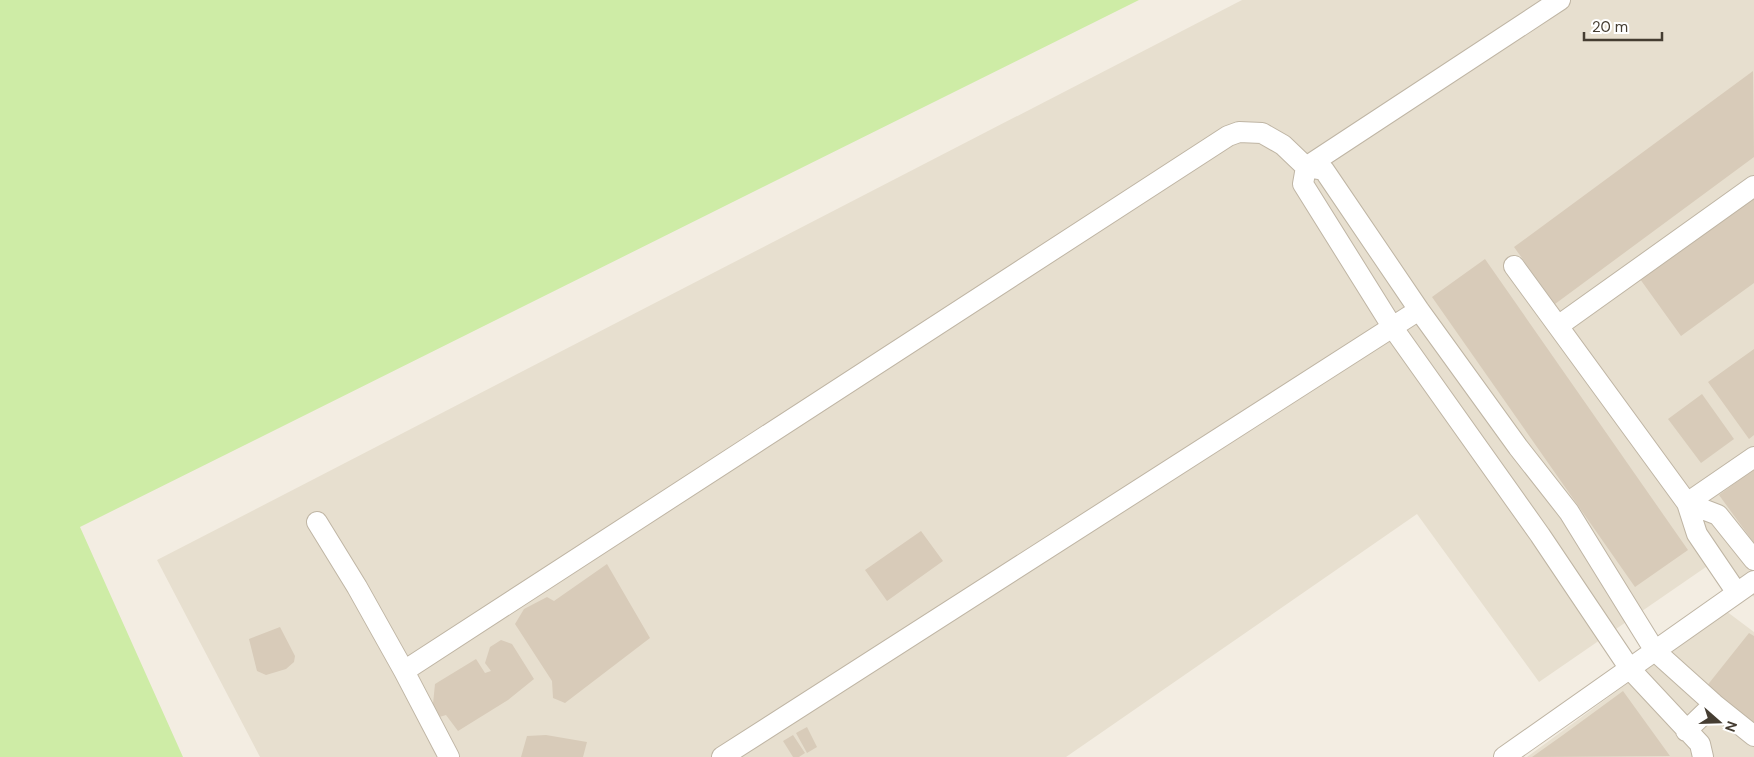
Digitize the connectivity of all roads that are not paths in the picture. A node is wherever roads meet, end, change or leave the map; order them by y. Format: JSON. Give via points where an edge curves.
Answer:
{"nodes":[{"id":1,"x":1560,"y":0,"type":"edge"},
{"id":2,"x":1306,"y":167,"type":"junction"},
{"id":3,"x":1754,"y":186,"type":"edge"},
{"id":4,"x":1514,"y":266,"type":"dead end"},
{"id":5,"x":1419,"y":310,"type":"junction"},
{"id":6,"x":1558,"y":326,"type":"junction"},
{"id":7,"x":1393,"y":328,"type":"junction"},
{"id":8,"x":1518,"y":447,"type":"junction"},
{"id":9,"x":1754,"y":457,"type":"edge"},
{"id":10,"x":1493,"y":469,"type":"junction"},
{"id":11,"x":1687,"y":503,"type":"junction"},
{"id":12,"x":317,"y":522,"type":"dead end"},
{"id":13,"x":1754,"y":560,"type":"edge"},
{"id":14,"x":1754,"y":581,"type":"edge"},
{"id":15,"x":1737,"y":592,"type":"junction"},
{"id":16,"x":1655,"y":651,"type":"junction"},
{"id":17,"x":1630,"y":669,"type":"junction"},
{"id":18,"x":404,"y":671,"type":"junction"},
{"id":19,"x":1714,"y":704,"type":"junction"},
{"id":20,"x":1686,"y":731,"type":"junction"},
{"id":21,"x":1754,"y":736,"type":"edge"},
{"id":22,"x":449,"y":757,"type":"edge"},
{"id":23,"x":722,"y":757,"type":"edge"},
{"id":24,"x":1504,"y":757,"type":"edge"},
{"id":25,"x":1703,"y":757,"type":"edge"}],
"edges":[{"from":1,"to":2,"type":"street"},
{"from":2,"to":5,"type":"street","via":[[1324,170]]},
{"from":2,"to":7,"type":"street","via":[[1303,184]]},
{"from":2,"to":18,"type":"street","via":[[1283,145],[1262,133],[1239,132],[1228,136]]},
{"from":3,"to":6,"type":"street"},
{"from":4,"to":6,"type":"street"},
{"from":5,"to":7,"type":"street"},
{"from":5,"to":8,"type":"street"},
{"from":6,"to":11,"type":"street"},
{"from":7,"to":10,"type":"street"},
{"from":7,"to":23,"type":"street"},
{"from":8,"to":10,"type":"street"},
{"from":8,"to":16,"type":"street","via":[[1569,512]]},
{"from":9,"to":11,"type":"street"},
{"from":10,"to":17,"type":"street"},
{"from":11,"to":13,"type":"street","via":[[1718,514]]},
{"from":11,"to":15,"type":"street","via":[[1697,534]]},
{"from":12,"to":18,"type":"street","via":[[358,587]]},
{"from":14,"to":15,"type":"street"},
{"from":15,"to":16,"type":"street"},
{"from":16,"to":17,"type":"street"},
{"from":16,"to":19,"type":"street"},
{"from":17,"to":20,"type":"street"},
{"from":17,"to":24,"type":"street"},
{"from":18,"to":22,"type":"street"},
{"from":19,"to":20,"type":"street"},
{"from":19,"to":21,"type":"street"},
{"from":20,"to":25,"type":"street","via":[[1700,744]]}]}
